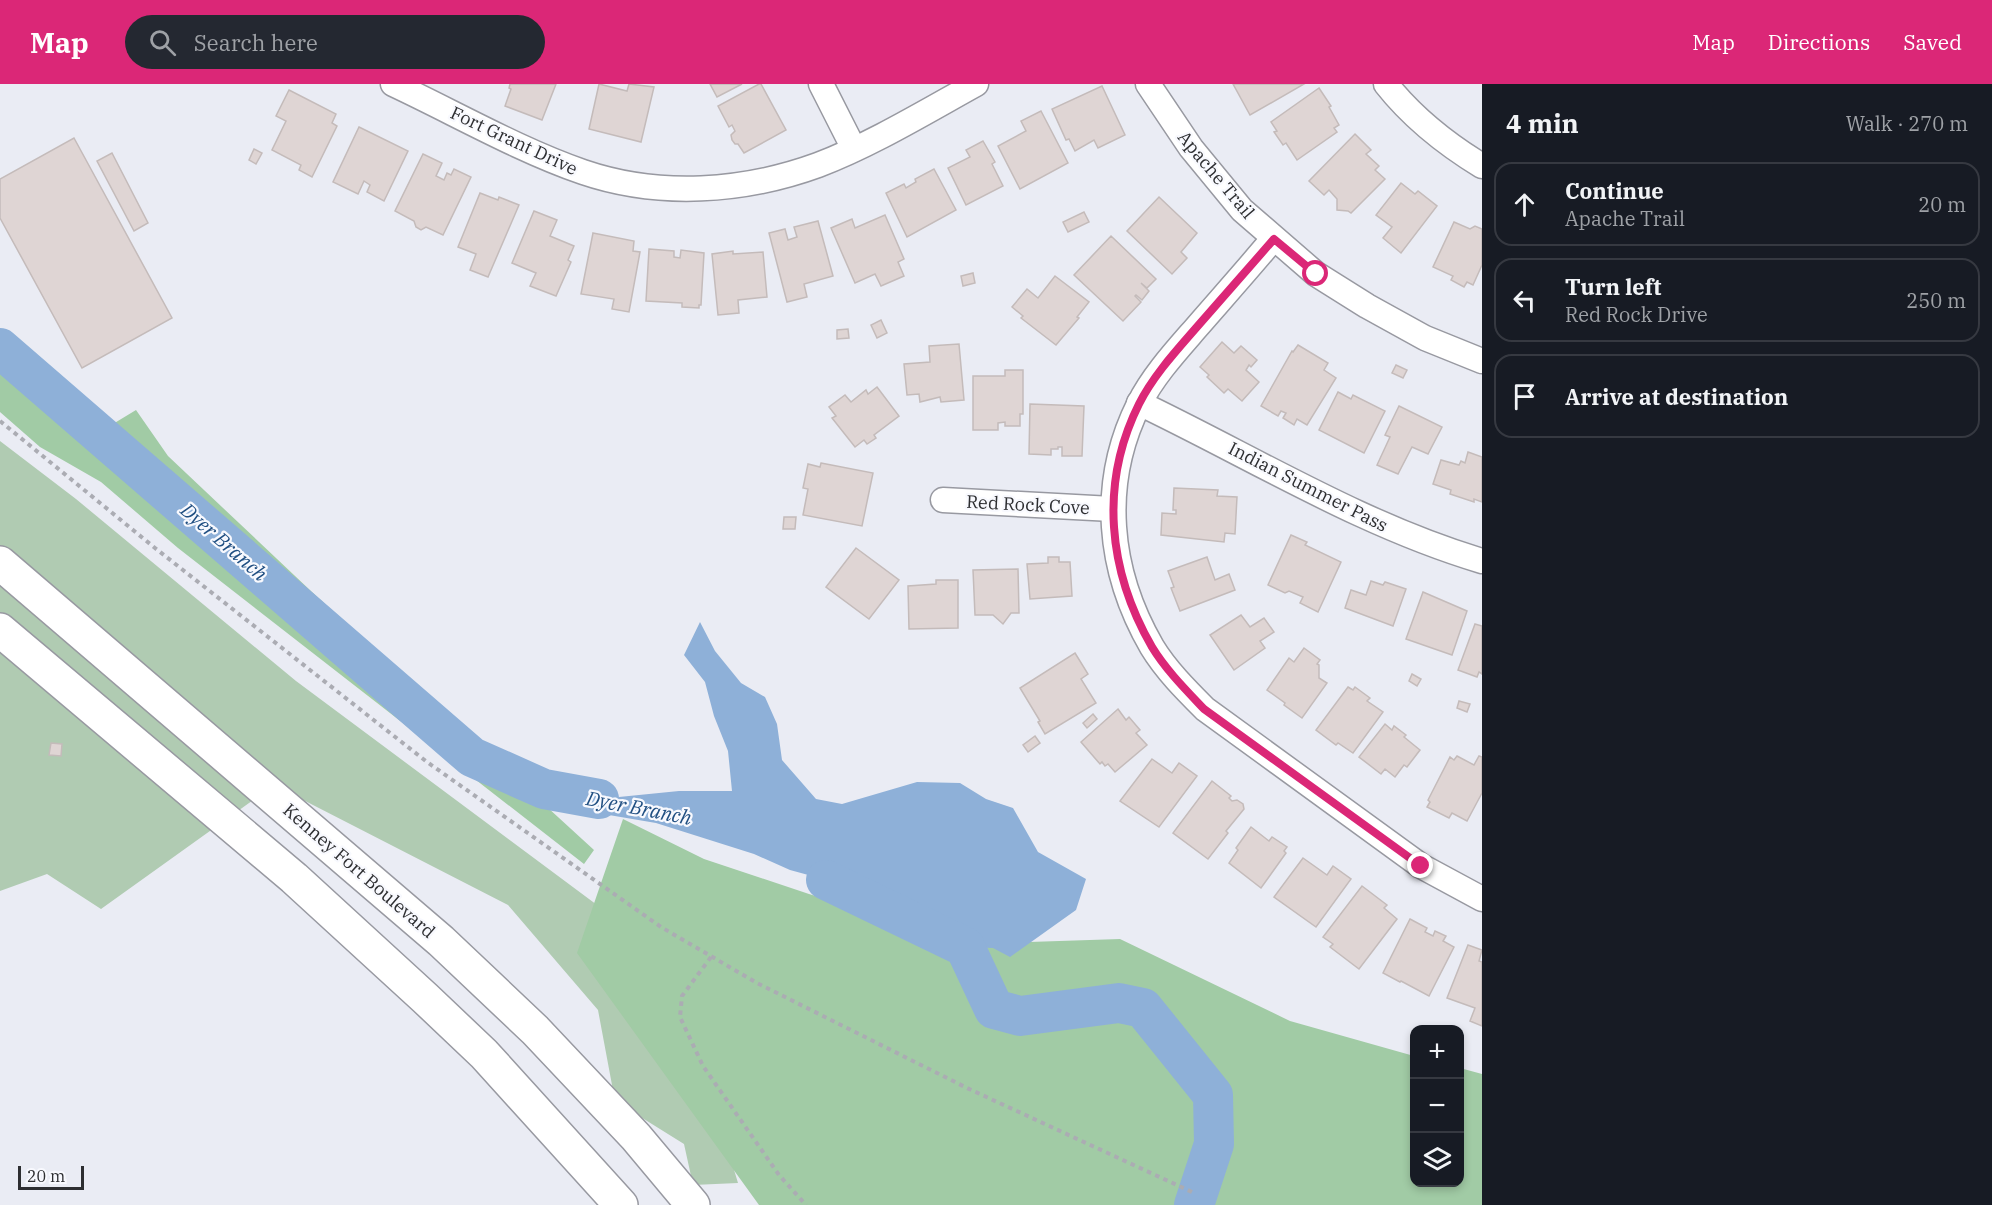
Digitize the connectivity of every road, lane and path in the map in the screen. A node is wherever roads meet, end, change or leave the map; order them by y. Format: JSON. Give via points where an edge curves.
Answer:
{"nodes":[{"id":1,"x":393,"y":84,"type":"edge"},
{"id":2,"x":821,"y":84,"type":"edge"},
{"id":3,"x":976,"y":84,"type":"edge"},
{"id":4,"x":1148,"y":84,"type":"edge"},
{"id":5,"x":1386,"y":84,"type":"edge"},
{"id":6,"x":424,"y":91,"type":"edge"},
{"id":7,"x":854,"y":149,"type":"junction"},
{"id":8,"x":1482,"y":166,"type":"edge"},
{"id":9,"x":1274,"y":239,"type":"junction"},
{"id":10,"x":1482,"y":361,"type":"edge"},
{"id":11,"x":1139,"y":403,"type":"junction"},
{"id":12,"x":0,"y":422,"type":"edge"},
{"id":13,"x":943,"y":500,"type":"dead end"},
{"id":14,"x":1112,"y":509,"type":"junction"},
{"id":15,"x":1482,"y":561,"type":"edge"},
{"id":16,"x":0,"y":563,"type":"edge"},
{"id":17,"x":0,"y":630,"type":"edge"},
{"id":18,"x":1482,"y":899,"type":"edge"},
{"id":19,"x":711,"y":957,"type":"junction"},
{"id":20,"x":1192,"y":1192,"type":"dead end"},
{"id":21,"x":621,"y":1205,"type":"edge"},
{"id":22,"x":693,"y":1205,"type":"edge"},
{"id":23,"x":806,"y":1205,"type":"edge"}],
"edges":[{"from":1,"to":6,"type":"street","name":"Fort Grant Drive"},
{"from":2,"to":7,"type":"street"},
{"from":3,"to":7,"type":"street","name":"Fort Grant Drive"},
{"from":4,"to":9,"type":"street","name":"Apache Trail","via":[[1191,148],[1242,210]]},
{"from":5,"to":8,"type":"street","via":[[1403,105]]},
{"from":6,"to":7,"type":"street","name":"Fort Grant Drive","via":[[547,158],[623,183],[662,188],[742,186],[810,168]]},
{"from":9,"to":10,"type":"street","name":"Apache Trail","via":[[1316,274],[1366,306],[1425,338]]},
{"from":9,"to":11,"type":"street","via":[[1169,359]]},
{"from":11,"to":14,"type":"street","via":[[1121,452]]},
{"from":11,"to":15,"type":"street","name":"Indian Summer Pass","via":[[1341,506],[1398,532]]},
{"from":12,"to":19,"type":"path","via":[[427,762],[661,927]]},
{"from":13,"to":14,"type":"street","name":"Red Rock Cove"},
{"from":14,"to":18,"type":"street","via":[[1116,556],[1134,612],[1153,648],[1204,709],[1421,866]]},
{"from":16,"to":22,"type":"main road","name":"Kenney Fort Boulevard","via":[[441,941],[535,1030],[636,1137]]},
{"from":17,"to":21,"type":"main road","via":[[294,878],[425,998],[484,1054]]},
{"from":19,"to":20,"type":"path","via":[[967,1088]]},
{"from":19,"to":23,"type":"path","via":[[682,996],[680,1017],[709,1075],[779,1175]]}]}
